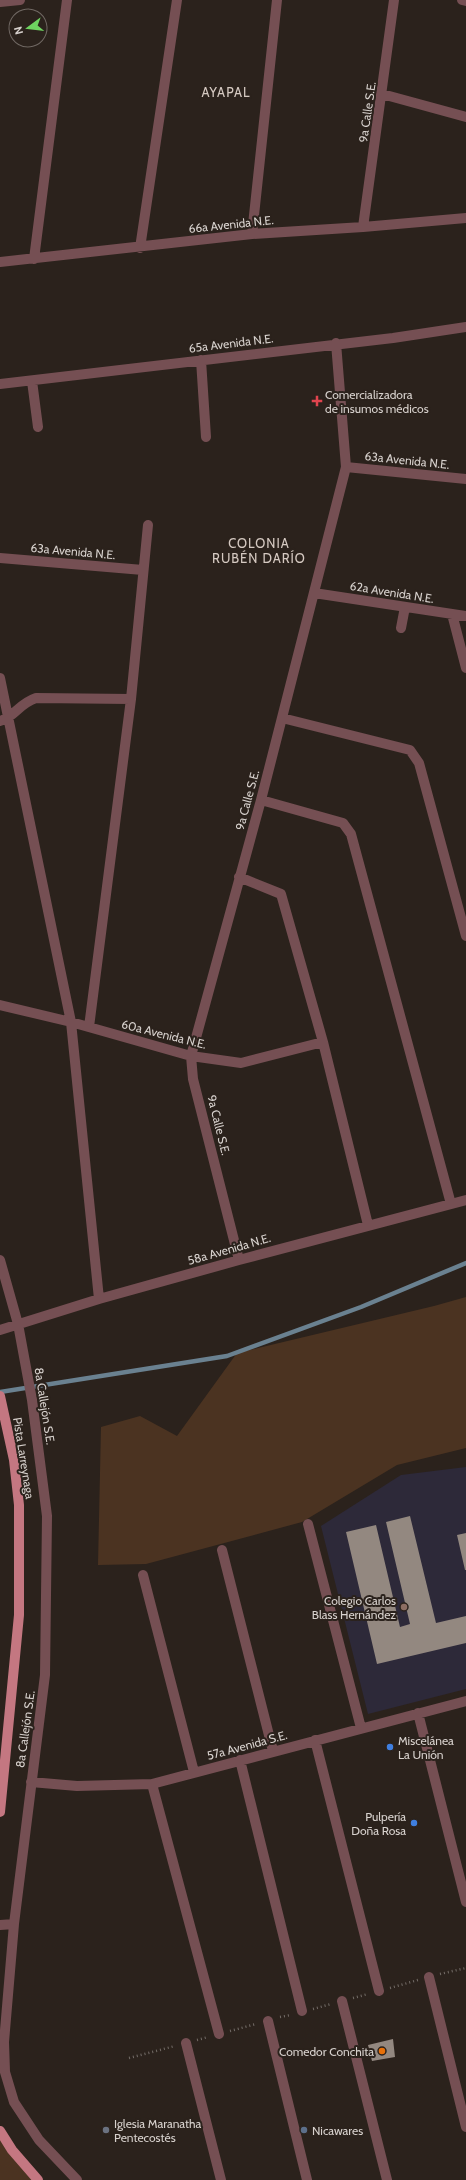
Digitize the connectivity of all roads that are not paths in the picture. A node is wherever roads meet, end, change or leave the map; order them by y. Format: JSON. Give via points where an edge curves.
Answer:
{"nodes":[{"id":1,"x":20,"y":0,"type":"edge"},
{"id":2,"x":67,"y":0,"type":"edge"},
{"id":3,"x":177,"y":0,"type":"edge"},
{"id":4,"x":277,"y":0,"type":"edge"},
{"id":5,"x":394,"y":0,"type":"edge"},
{"id":6,"x":462,"y":0,"type":"edge"},
{"id":7,"x":466,"y":1,"type":"edge"},
{"id":8,"x":0,"y":2,"type":"edge"},
{"id":9,"x":382,"y":94,"type":"junction"},
{"id":10,"x":466,"y":117,"type":"edge"},
{"id":11,"x":466,"y":218,"type":"edge"},
{"id":12,"x":363,"y":227,"type":"junction"},
{"id":13,"x":252,"y":234,"type":"junction"},
{"id":14,"x":140,"y":248,"type":"junction"},
{"id":15,"x":34,"y":259,"type":"junction"},
{"id":16,"x":0,"y":262,"type":"edge"},
{"id":17,"x":466,"y":327,"type":"edge"},
{"id":18,"x":336,"y":343,"type":"junction"},
{"id":19,"x":201,"y":360,"type":"junction"},
{"id":20,"x":32,"y":381,"type":"junction"},
{"id":21,"x":0,"y":384,"type":"edge"},
{"id":22,"x":38,"y":427,"type":"dead end"},
{"id":23,"x":206,"y":437,"type":"dead end"},
{"id":24,"x":346,"y":467,"type":"junction"},
{"id":25,"x":466,"y":479,"type":"edge"},
{"id":26,"x":148,"y":525,"type":"dead end"},
{"id":27,"x":0,"y":558,"type":"edge"},
{"id":28,"x":143,"y":570,"type":"junction"},
{"id":29,"x":314,"y":593,"type":"junction"},
{"id":30,"x":405,"y":607,"type":"junction"},
{"id":31,"x":452,"y":614,"type":"junction"},
{"id":32,"x":466,"y":616,"type":"edge"},
{"id":33,"x":401,"y":628,"type":"dead end"},
{"id":34,"x":466,"y":668,"type":"edge"},
{"id":35,"x":0,"y":678,"type":"edge"},
{"id":36,"x":131,"y":699,"type":"junction"},
{"id":37,"x":282,"y":718,"type":"junction"},
{"id":38,"x":4,"y":720,"type":"edge"},
{"id":39,"x":261,"y":800,"type":"junction"},
{"id":40,"x":239,"y":877,"type":"junction"},
{"id":41,"x":466,"y":936,"type":"edge"},
{"id":42,"x":0,"y":1005,"type":"edge"},
{"id":43,"x":71,"y":1022,"type":"junction"},
{"id":44,"x":89,"y":1027,"type":"junction"},
{"id":45,"x":322,"y":1042,"type":"junction"},
{"id":46,"x":191,"y":1056,"type":"junction"},
{"id":47,"x":466,"y":1200,"type":"edge"},
{"id":48,"x":451,"y":1204,"type":"junction"},
{"id":49,"x":368,"y":1225,"type":"junction"},
{"id":50,"x":0,"y":1260,"type":"edge"},
{"id":51,"x":239,"y":1260,"type":"junction"},
{"id":52,"x":98,"y":1300,"type":"junction"},
{"id":53,"x":18,"y":1324,"type":"junction"},
{"id":54,"x":0,"y":1330,"type":"edge"},
{"id":55,"x":0,"y":1398,"type":"edge"},
{"id":56,"x":308,"y":1524,"type":"dead end"},
{"id":57,"x":222,"y":1550,"type":"dead end"},
{"id":58,"x":143,"y":1575,"type":"dead end"},
{"id":59,"x":466,"y":1701,"type":"edge"},
{"id":60,"x":418,"y":1713,"type":"junction"},
{"id":61,"x":361,"y":1728,"type":"junction"},
{"id":62,"x":315,"y":1740,"type":"junction"},
{"id":63,"x":273,"y":1751,"type":"junction"},
{"id":64,"x":240,"y":1760,"type":"junction"},
{"id":65,"x":194,"y":1772,"type":"junction"},
{"id":66,"x":31,"y":1782,"type":"junction"},
{"id":67,"x":152,"y":1784,"type":"junction"},
{"id":68,"x":0,"y":1812,"type":"edge"},
{"id":69,"x":466,"y":1902,"type":"edge"},
{"id":70,"x":14,"y":1924,"type":"junction"},
{"id":71,"x":0,"y":1925,"type":"edge"},
{"id":72,"x":429,"y":1978,"type":"dead end"},
{"id":73,"x":379,"y":1991,"type":"dead end"},
{"id":74,"x":342,"y":2001,"type":"dead end"},
{"id":75,"x":302,"y":2012,"type":"dead end"},
{"id":76,"x":268,"y":2021,"type":"dead end"},
{"id":77,"x":219,"y":2034,"type":"dead end"},
{"id":78,"x":186,"y":2043,"type":"dead end"},
{"id":79,"x":466,"y":2127,"type":"edge"},
{"id":80,"x":0,"y":2131,"type":"edge"},
{"id":81,"x":38,"y":2180,"type":"edge"},
{"id":82,"x":77,"y":2180,"type":"edge"},
{"id":83,"x":221,"y":2180,"type":"edge"},
{"id":84,"x":308,"y":2180,"type":"edge"},
{"id":85,"x":387,"y":2180,"type":"edge"}],
"edges":[{"from":1,"to":8,"type":"street"},
{"from":2,"to":15,"type":"street"},
{"from":3,"to":14,"type":"street"},
{"from":4,"to":13,"type":"street"},
{"from":5,"to":9,"type":"street","name":"9a Calle S.E."},
{"from":6,"to":7,"type":"street"},
{"from":9,"to":10,"type":"street"},
{"from":9,"to":12,"type":"street","name":"9a Calle S.E."},
{"from":11,"to":12,"type":"street","name":"66a Avenida N.E."},
{"from":12,"to":13,"type":"street","name":"66a Avenida N.E."},
{"from":13,"to":14,"type":"street","name":"66a Avenida N.E."},
{"from":14,"to":15,"type":"street","name":"66a Avenida N.E."},
{"from":15,"to":16,"type":"street","name":"66a Avenida N.E."},
{"from":17,"to":18,"type":"street","name":"65a Avenida N.E.","via":[[393,338]]},
{"from":18,"to":19,"type":"street","name":"65a Avenida N.E."},
{"from":18,"to":24,"type":"street","name":"9a Calle S.E."},
{"from":19,"to":20,"type":"street","name":"65a Avenida N.E."},
{"from":19,"to":23,"type":"street"},
{"from":20,"to":21,"type":"street","name":"65a Avenida N.E."},
{"from":20,"to":22,"type":"street"},
{"from":24,"to":25,"type":"street","name":"63a Avenida N.E."},
{"from":24,"to":29,"type":"street","name":"9a Calle S.E."},
{"from":26,"to":28,"type":"street"},
{"from":27,"to":28,"type":"street","name":"63a Avenida N.E."},
{"from":28,"to":36,"type":"street"},
{"from":29,"to":30,"type":"street","name":"62a Avenida N.E."},
{"from":29,"to":37,"type":"street","name":"9a Calle S.E."},
{"from":30,"to":31,"type":"street","name":"62a Avenida N.E."},
{"from":30,"to":33,"type":"street"},
{"from":31,"to":32,"type":"street","name":"62a Avenida N.E."},
{"from":31,"to":34,"type":"street"},
{"from":35,"to":38,"type":"street"},
{"from":36,"to":38,"type":"street","via":[[36,698],[24,702]]},
{"from":36,"to":44,"type":"street"},
{"from":37,"to":39,"type":"street","name":"9a Calle S.E."},
{"from":37,"to":41,"type":"street","via":[[410,750],[419,763]]},
{"from":38,"to":43,"type":"street"},
{"from":39,"to":40,"type":"street","name":"9a Calle S.E."},
{"from":39,"to":48,"type":"street","via":[[343,823],[351,834]]},
{"from":40,"to":45,"type":"street","via":[[280,894]]},
{"from":40,"to":46,"type":"street","name":"9a Calle S.E."},
{"from":42,"to":43,"type":"street","name":"60a Avenida N.E."},
{"from":43,"to":44,"type":"street","name":"60a Avenida N.E."},
{"from":43,"to":52,"type":"street"},
{"from":44,"to":46,"type":"street","name":"60a Avenida N.E."},
{"from":45,"to":46,"type":"street","name":"60a Avenida N.E.","via":[[241,1063]]},
{"from":45,"to":49,"type":"street"},
{"from":46,"to":51,"type":"street","name":"9a Calle S.E.","via":[[193,1079]]},
{"from":47,"to":48,"type":"street","name":"58a Avenida N.E."},
{"from":48,"to":49,"type":"street","name":"58a Avenida N.E."},
{"from":49,"to":51,"type":"street","name":"58a Avenida N.E."},
{"from":50,"to":53,"type":"street","name":"8a Callejón S.E."},
{"from":51,"to":52,"type":"street","name":"58a Avenida N.E."},
{"from":52,"to":53,"type":"street","name":"58a Avenida N.E."},
{"from":53,"to":54,"type":"street","name":"58a Avenida N.E."},
{"from":53,"to":66,"type":"street","name":"8a Callejón S.E.","via":[[32,1400],[47,1516],[45,1675]]},
{"from":55,"to":68,"type":"main road","name":"Pista Larreynaga","via":[[14,1460],[19,1505],[19,1615]]},
{"from":56,"to":61,"type":"street"},
{"from":57,"to":63,"type":"street"},
{"from":58,"to":65,"type":"street"},
{"from":59,"to":60,"type":"street","name":"57a Avenida S.E."},
{"from":60,"to":61,"type":"street","name":"57a Avenida S.E."},
{"from":60,"to":69,"type":"street"},
{"from":61,"to":62,"type":"street","name":"57a Avenida S.E."},
{"from":62,"to":63,"type":"street","name":"57a Avenida S.E."},
{"from":62,"to":73,"type":"street"},
{"from":63,"to":64,"type":"street","name":"57a Avenida S.E."},
{"from":64,"to":65,"type":"street","name":"57a Avenida S.E."},
{"from":64,"to":75,"type":"street"},
{"from":65,"to":67,"type":"street","name":"57a Avenida S.E."},
{"from":66,"to":67,"type":"street","name":"57a Avenida S.E.","via":[[77,1786]]},
{"from":66,"to":70,"type":"street","name":"8a Callejón S.E."},
{"from":67,"to":77,"type":"street"},
{"from":70,"to":71,"type":"street"},
{"from":70,"to":82,"type":"street","name":"8a Callejón S.E.","via":[[4,2042],[5,2072],[14,2102],[34,2134]]},
{"from":72,"to":79,"type":"street"},
{"from":74,"to":85,"type":"street"},
{"from":76,"to":84,"type":"street"},
{"from":78,"to":83,"type":"street"},
{"from":80,"to":81,"type":"main road","via":[[12,2150]]}]}
